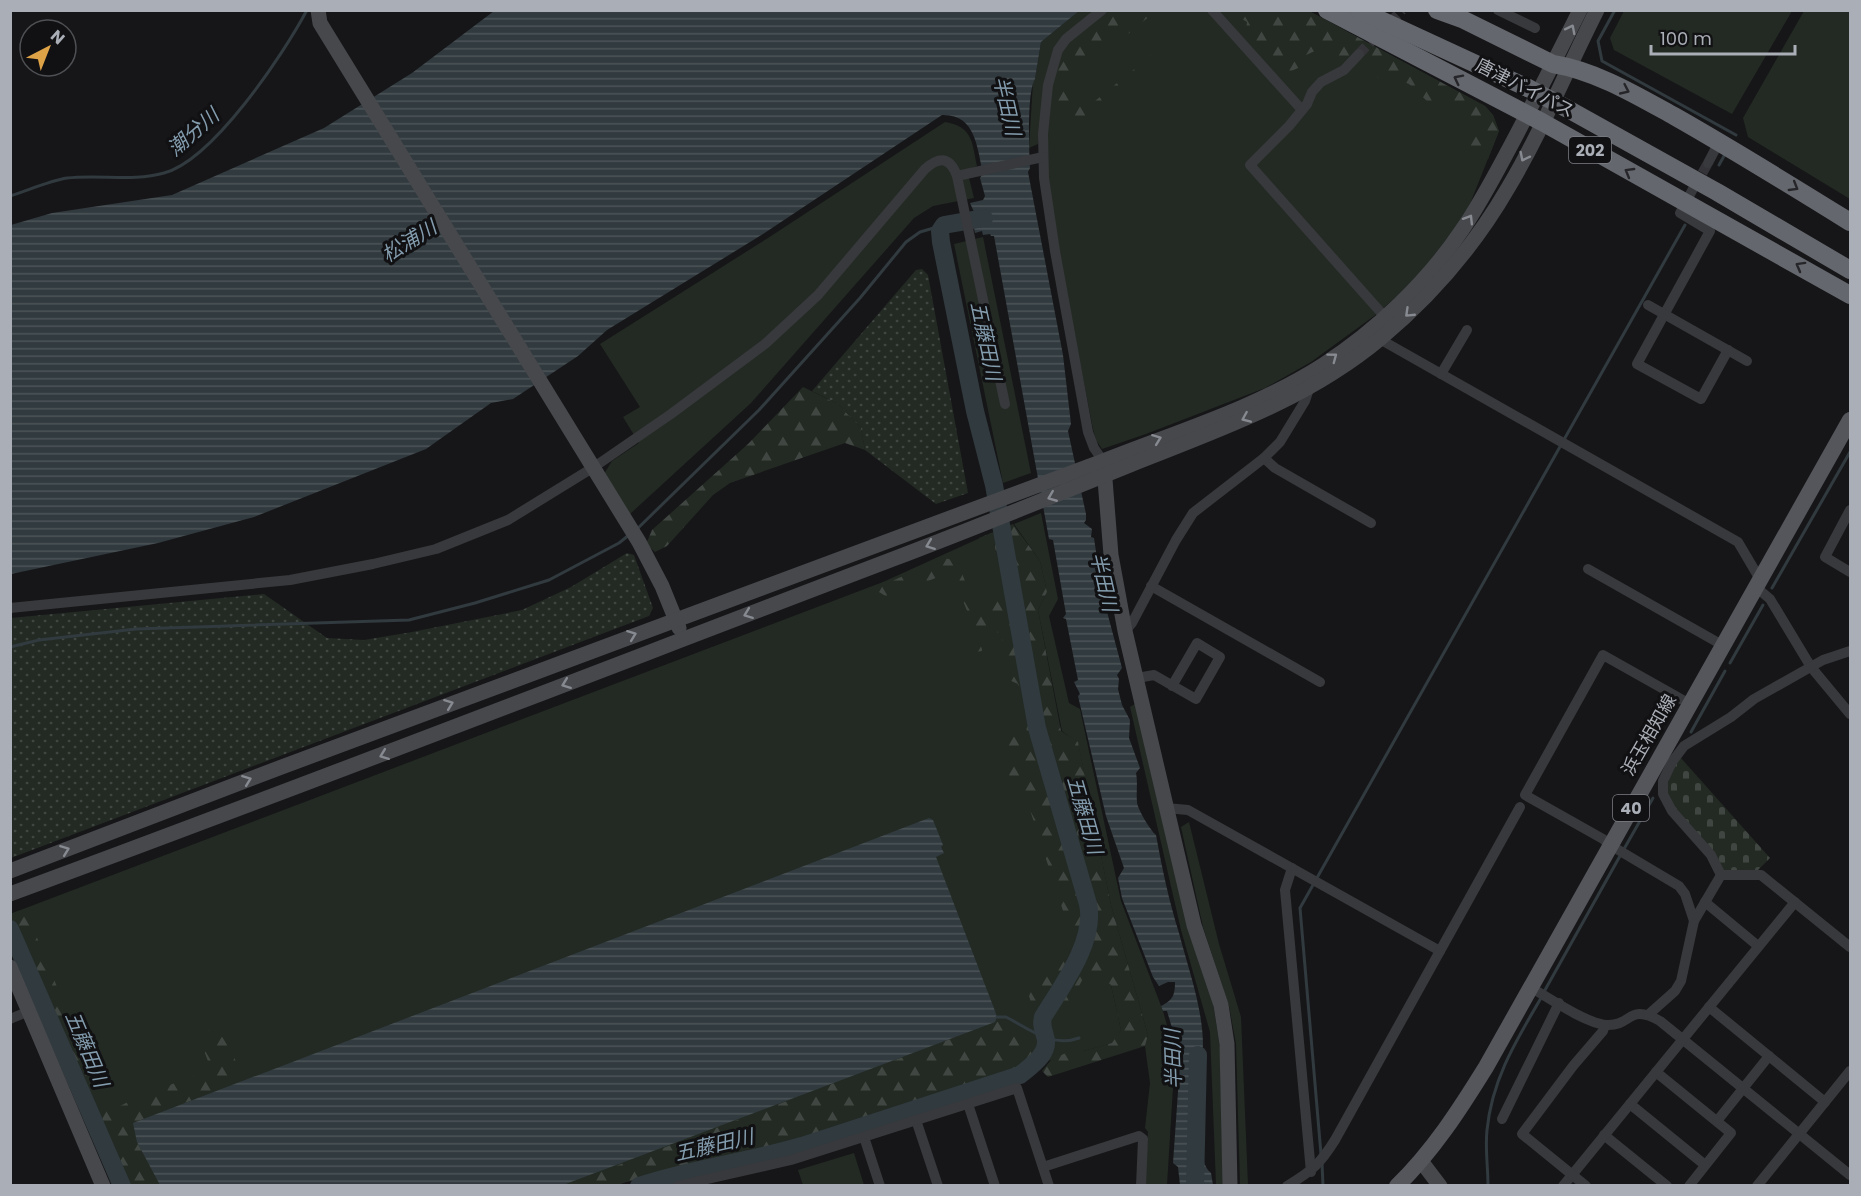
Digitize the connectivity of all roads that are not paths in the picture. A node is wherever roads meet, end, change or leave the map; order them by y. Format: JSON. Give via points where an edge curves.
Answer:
{"nodes":[{"id":1,"x":318,"y":10,"type":"edge"},
{"id":2,"x":1102,"y":10,"type":"edge"},
{"id":3,"x":1212,"y":10,"type":"edge"},
{"id":4,"x":1327,"y":10,"type":"edge"},
{"id":5,"x":1359,"y":10,"type":"edge"},
{"id":6,"x":1437,"y":10,"type":"edge"},
{"id":7,"x":1498,"y":10,"type":"edge"},
{"id":8,"x":1581,"y":10,"type":"edge"},
{"id":9,"x":1597,"y":10,"type":"edge"},
{"id":10,"x":1534,"y":27,"type":"dead end"},
{"id":11,"x":1359,"y":54,"type":"tunnel mouth"},
{"id":12,"x":1561,"y":65,"type":"junction"},
{"id":13,"x":1302,"y":110,"type":"junction"},
{"id":14,"x":1534,"y":118,"type":"junction"},
{"id":15,"x":1719,"y":142,"type":"junction"},
{"id":16,"x":1043,"y":157,"type":"junction"},
{"id":17,"x":1708,"y":163,"type":"tunnel mouth"},
{"id":18,"x":957,"y":176,"type":"junction"},
{"id":19,"x":1694,"y":188,"type":"tunnel mouth"},
{"id":20,"x":1717,"y":192,"type":"junction"},
{"id":21,"x":1685,"y":204,"type":"junction"},
{"id":22,"x":1851,"y":222,"type":"edge"},
{"id":23,"x":1851,"y":258,"type":"edge"},
{"id":24,"x":1851,"y":270,"type":"edge"},
{"id":25,"x":1851,"y":295,"type":"edge"},
{"id":26,"x":1648,"y":305,"type":"dead end"},
{"id":27,"x":1664,"y":314,"type":"junction"},
{"id":28,"x":1385,"y":316,"type":"junction"},
{"id":29,"x":1467,"y":330,"type":"dead end"},
{"id":30,"x":1374,"y":335,"type":"junction"},
{"id":31,"x":1728,"y":350,"type":"junction"},
{"id":32,"x":1748,"y":361,"type":"dead end"},
{"id":33,"x":1441,"y":374,"type":"junction"},
{"id":34,"x":1308,"y":382,"type":"junction"},
{"id":35,"x":1005,"y":404,"type":"dead end"},
{"id":36,"x":1851,"y":420,"type":"edge"},
{"id":37,"x":1264,"y":458,"type":"junction"},
{"id":38,"x":592,"y":465,"type":"junction"},
{"id":39,"x":1104,"y":468,"type":"junction"},
{"id":40,"x":1851,"y":510,"type":"edge"},
{"id":41,"x":1371,"y":523,"type":"dead end"},
{"id":42,"x":1588,"y":569,"type":"dead end"},
{"id":43,"x":1851,"y":572,"type":"edge"},
{"id":44,"x":1759,"y":585,"type":"junction"},
{"id":45,"x":1151,"y":586,"type":"junction"},
{"id":46,"x":10,"y":608,"type":"edge"},
{"id":47,"x":676,"y":619,"type":"junction"},
{"id":48,"x":1125,"y":631,"type":"junction"},
{"id":49,"x":683,"y":639,"type":"junction"},
{"id":50,"x":1724,"y":646,"type":"junction"},
{"id":51,"x":1851,"y":651,"type":"edge"},
{"id":52,"x":1811,"y":667,"type":"junction"},
{"id":53,"x":1137,"y":678,"type":"junction"},
{"id":54,"x":1320,"y":682,"type":"dead end"},
{"id":55,"x":1172,"y":686,"type":"junction"},
{"id":56,"x":1690,"y":704,"type":"junction"},
{"id":57,"x":1851,"y":714,"type":"edge"},
{"id":58,"x":1520,"y":807,"type":"dead end"},
{"id":59,"x":1166,"y":808,"type":"junction"},
{"id":60,"x":1610,"y":845,"type":"junction"},
{"id":61,"x":1292,"y":868,"type":"junction"},
{"id":62,"x":10,"y":871,"type":"edge"},
{"id":63,"x":1721,"y":875,"type":"junction"},
{"id":64,"x":10,"y":894,"type":"edge"},
{"id":65,"x":1705,"y":902,"type":"junction"},
{"id":66,"x":1795,"y":902,"type":"junction"},
{"id":67,"x":1694,"y":921,"type":"junction"},
{"id":68,"x":1758,"y":946,"type":"junction"},
{"id":69,"x":1851,"y":947,"type":"edge"},
{"id":70,"x":1440,"y":951,"type":"junction"},
{"id":71,"x":10,"y":967,"type":"edge"},
{"id":72,"x":1530,"y":987,"type":"junction"},
{"id":73,"x":1559,"y":1003,"type":"junction"},
{"id":74,"x":1709,"y":1007,"type":"junction"},
{"id":75,"x":29,"y":1011,"type":"junction"},
{"id":76,"x":1648,"y":1015,"type":"junction"},
{"id":77,"x":10,"y":1019,"type":"edge"},
{"id":78,"x":1605,"y":1025,"type":"junction"},
{"id":79,"x":1682,"y":1039,"type":"junction"},
{"id":80,"x":1769,"y":1056,"type":"junction"},
{"id":81,"x":1851,"y":1071,"type":"edge"},
{"id":82,"x":1656,"y":1072,"type":"junction"},
{"id":83,"x":1743,"y":1088,"type":"junction"},
{"id":84,"x":1825,"y":1102,"type":"junction"},
{"id":85,"x":968,"y":1104,"type":"junction"},
{"id":86,"x":1630,"y":1104,"type":"junction"},
{"id":87,"x":1502,"y":1119,"type":"dead end"},
{"id":88,"x":916,"y":1120,"type":"junction"},
{"id":89,"x":1717,"y":1121,"type":"junction"},
{"id":90,"x":1800,"y":1133,"type":"junction"},
{"id":91,"x":1604,"y":1136,"type":"junction"},
{"id":92,"x":864,"y":1137,"type":"junction"},
{"id":93,"x":1421,"y":1161,"type":"junction"},
{"id":94,"x":1318,"y":1164,"type":"junction"},
{"id":95,"x":1705,"y":1165,"type":"junction"},
{"id":96,"x":1043,"y":1167,"type":"junction"},
{"id":97,"x":1572,"y":1174,"type":"junction"},
{"id":98,"x":1851,"y":1175,"type":"edge"},
{"id":99,"x":1403,"y":1183,"type":"edge"},
{"id":100,"x":103,"y":1185,"type":"edge"},
{"id":101,"x":677,"y":1185,"type":"edge"},
{"id":102,"x":880,"y":1185,"type":"edge"},
{"id":103,"x":938,"y":1185,"type":"edge"},
{"id":104,"x":995,"y":1185,"type":"edge"},
{"id":105,"x":1049,"y":1185,"type":"edge"},
{"id":106,"x":1141,"y":1185,"type":"edge"},
{"id":107,"x":1230,"y":1185,"type":"edge"},
{"id":108,"x":1287,"y":1185,"type":"edge"},
{"id":109,"x":1440,"y":1185,"type":"edge"},
{"id":110,"x":1563,"y":1185,"type":"edge"},
{"id":111,"x":1586,"y":1185,"type":"edge"},
{"id":112,"x":1666,"y":1185,"type":"edge"},
{"id":113,"x":1689,"y":1185,"type":"edge"},
{"id":114,"x":1757,"y":1185,"type":"edge"}],
"edges":[{"from":1,"to":38,"type":"street","via":[[320,23]]},
{"from":2,"to":16,"type":"street","via":[[1058,50],[1047,94]]},
{"from":3,"to":13,"type":"street"},
{"from":14,"to":4,"type":"highway","number":"202","one_way":true},
{"from":5,"to":20,"type":"highway","name":"唐津バイパス","number":"202","bridge":true,"via":[[1528,88]]},
{"from":6,"to":12,"type":"highway"},
{"from":7,"to":10,"type":"street"},
{"from":12,"to":8,"type":"street","one_way":true},
{"from":9,"to":12,"type":"street"},
{"from":11,"to":13,"type":"street","via":[[1344,70],[1321,82]]},
{"from":12,"to":14,"type":"street"},
{"from":12,"to":15,"type":"highway","one_way":true,"via":[[1627,90]]},
{"from":13,"to":28,"type":"street","via":[[1250,165]]},
{"from":21,"to":14,"type":"highway","number":"202","one_way":true},
{"from":28,"to":14,"type":"street","one_way":true,"via":[[1461,232]]},
{"from":14,"to":30,"type":"street","one_way":true,"via":[[1510,184],[1479,234],[1438,284]]},
{"from":15,"to":17,"type":"street"},
{"from":15,"to":22,"type":"highway","one_way":true},
{"from":16,"to":18,"type":"street"},
{"from":16,"to":39,"type":"street","via":[[1054,251],[1088,432]]},
{"from":18,"to":35,"type":"street"},
{"from":18,"to":38,"type":"street","via":[[947,161],[932,164],[818,296],[765,344],[671,414]]},
{"from":19,"to":21,"type":"street"},
{"from":20,"to":23,"type":"highway","name":"唐津バイパス","number":"202"},
{"from":20,"to":24,"type":"highway","name":"唐津バイパス","number":"202"},
{"from":25,"to":21,"type":"highway","number":"202","one_way":true},
{"from":21,"to":27,"type":"street","via":[[1680,213],[1710,231]]},
{"from":26,"to":27,"type":"street"},
{"from":27,"to":31,"type":"street"},
{"from":27,"to":31,"type":"street","via":[[1637,364],[1701,399]]},
{"from":28,"to":30,"type":"street"},
{"from":29,"to":33,"type":"street"},
{"from":30,"to":33,"type":"street"},
{"from":30,"to":34,"type":"street","via":[[1324,364]]},
{"from":31,"to":32,"type":"street"},
{"from":33,"to":44,"type":"street","via":[[1738,542]]},
{"from":34,"to":37,"type":"street","via":[[1295,420]]},
{"from":34,"to":39,"type":"street","via":[[1234,409]]},
{"from":36,"to":44,"type":"main road","name":"浜玉相知線","number":"40"},
{"from":37,"to":41,"type":"street"},
{"from":37,"to":45,"type":"street","via":[[1193,513]]},
{"from":38,"to":46,"type":"street","via":[[508,519],[436,549],[290,580]]},
{"from":38,"to":47,"type":"street","via":[[639,542]]},
{"from":39,"to":47,"type":"street","via":[[981,505]]},
{"from":39,"to":48,"type":"street","via":[[1111,555]]},
{"from":39,"to":49,"type":"street","one_way":true,"via":[[985,524]]},
{"from":40,"to":43,"type":"street","via":[[1825,557]]},
{"from":42,"to":50,"type":"street"},
{"from":44,"to":50,"type":"main road","name":"浜玉相知線","number":"40"},
{"from":44,"to":52,"type":"street"},
{"from":45,"to":48,"type":"street"},
{"from":45,"to":54,"type":"street"},
{"from":47,"to":49,"type":"street"},
{"from":62,"to":47,"type":"street","one_way":true},
{"from":48,"to":53,"type":"street"},
{"from":49,"to":64,"type":"street","one_way":true,"via":[[291,791]]},
{"from":50,"to":56,"type":"main road","name":"浜玉相知線","number":"40"},
{"from":51,"to":52,"type":"street"},
{"from":52,"to":57,"type":"street"},
{"from":52,"to":63,"type":"street","via":[[1684,746],[1663,781],[1663,794],[1672,812],[1711,855]]},
{"from":53,"to":55,"type":"street","via":[[1154,675]]},
{"from":53,"to":59,"type":"street"},
{"from":55,"to":55,"type":"street","via":[[1196,699],[1220,657],[1197,643]]},
{"from":56,"to":60,"type":"main road","name":"浜玉相知線","number":"40"},
{"from":56,"to":60,"type":"street","via":[[1603,655],[1525,795]]},
{"from":58,"to":70,"type":"street"},
{"from":59,"to":61,"type":"street","via":[[1188,810]]},
{"from":59,"to":107,"type":"street","via":[[1194,925],[1221,1005],[1227,1044]]},
{"from":60,"to":67,"type":"street","via":[[1679,886]]},
{"from":60,"to":72,"type":"main road","name":"浜玉相知線","number":"40"},
{"from":61,"to":70,"type":"street"},
{"from":61,"to":94,"type":"street","via":[[1285,890]]},
{"from":63,"to":65,"type":"street"},
{"from":63,"to":66,"type":"street","via":[[1761,875]]},
{"from":65,"to":67,"type":"street"},
{"from":65,"to":68,"type":"street"},
{"from":66,"to":68,"type":"street"},
{"from":66,"to":69,"type":"street"},
{"from":67,"to":76,"type":"street","via":[[1681,981]]},
{"from":68,"to":74,"type":"street"},
{"from":70,"to":94,"type":"street"},
{"from":71,"to":75,"type":"street"},
{"from":72,"to":73,"type":"street"},
{"from":72,"to":93,"type":"main road","name":"浜玉相知線","number":"40","via":[[1481,1076]]},
{"from":73,"to":78,"type":"street"},
{"from":73,"to":87,"type":"street"},
{"from":74,"to":79,"type":"street"},
{"from":74,"to":80,"type":"street"},
{"from":75,"to":77,"type":"street"},
{"from":75,"to":100,"type":"street"},
{"from":76,"to":78,"type":"street","via":[[1637,1013]]},
{"from":76,"to":79,"type":"street"},
{"from":78,"to":97,"type":"street","via":[[1522,1134]]},
{"from":79,"to":82,"type":"street"},
{"from":79,"to":83,"type":"street"},
{"from":80,"to":83,"type":"street"},
{"from":80,"to":84,"type":"street"},
{"from":81,"to":84,"type":"street"},
{"from":82,"to":86,"type":"street"},
{"from":82,"to":89,"type":"street"},
{"from":83,"to":89,"type":"street"},
{"from":83,"to":90,"type":"street"},
{"from":84,"to":90,"type":"street"},
{"from":85,"to":88,"type":"street"},
{"from":85,"to":96,"type":"street","via":[[1017,1088]]},
{"from":85,"to":104,"type":"street"},
{"from":86,"to":91,"type":"street"},
{"from":86,"to":95,"type":"street"},
{"from":88,"to":92,"type":"street"},
{"from":88,"to":103,"type":"street"},
{"from":89,"to":95,"type":"street","via":[[1731,1133]]},
{"from":90,"to":98,"type":"street"},
{"from":90,"to":114,"type":"street"},
{"from":91,"to":97,"type":"street"},
{"from":91,"to":112,"type":"street"},
{"from":92,"to":101,"type":"street","via":[[791,1160]]},
{"from":92,"to":102,"type":"street"},
{"from":93,"to":99,"type":"main road","name":"浜玉相知線","number":"40"},
{"from":93,"to":109,"type":"street"},
{"from":94,"to":108,"type":"street"},
{"from":95,"to":113,"type":"street"},
{"from":96,"to":105,"type":"street"},
{"from":96,"to":106,"type":"street","via":[[1139,1136],[1143,1139]]},
{"from":97,"to":110,"type":"street"},
{"from":97,"to":111,"type":"street"}]}
